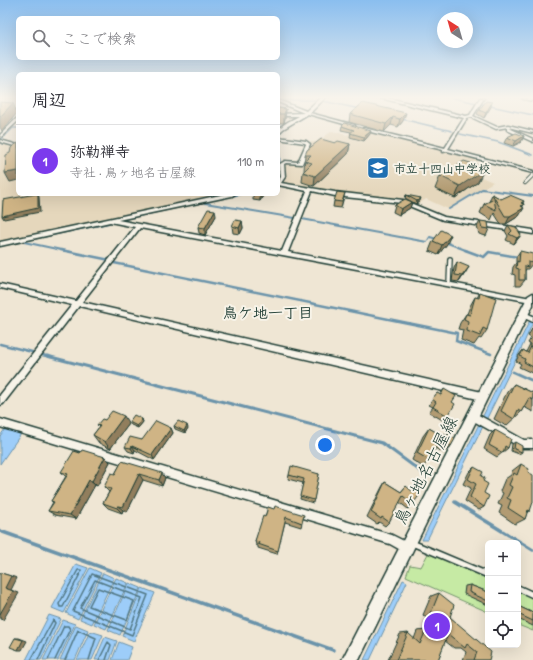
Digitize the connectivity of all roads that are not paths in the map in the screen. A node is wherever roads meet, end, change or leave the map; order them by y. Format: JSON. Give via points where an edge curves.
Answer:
{"nodes":[{"id":1,"x":8,"y":129,"type":"edge"},
{"id":2,"x":363,"y":129,"type":"edge"},
{"id":3,"x":459,"y":129,"type":"edge"},
{"id":4,"x":507,"y":129,"type":"edge"},
{"id":5,"x":520,"y":129,"type":"edge"},
{"id":6,"x":533,"y":132,"type":"edge"},
{"id":7,"x":0,"y":137,"type":"edge"},
{"id":8,"x":280,"y":138,"type":"edge"},
{"id":9,"x":0,"y":141,"type":"edge"},
{"id":10,"x":533,"y":141,"type":"edge"},
{"id":11,"x":16,"y":145,"type":"edge"},
{"id":12,"x":445,"y":150,"type":"junction"},
{"id":13,"x":533,"y":174,"type":"edge"},
{"id":14,"x":280,"y":182,"type":"edge"},
{"id":15,"x":525,"y":183,"type":"dead end"},
{"id":16,"x":280,"y":184,"type":"edge"},
{"id":17,"x":310,"y":190,"type":"junction"},
{"id":18,"x":215,"y":196,"type":"edge"},
{"id":19,"x":108,"y":220,"type":"junction"},
{"id":20,"x":138,"y":227,"type":"junction"},
{"id":21,"x":533,"y":232,"type":"edge"},
{"id":22,"x":0,"y":244,"type":"edge"},
{"id":23,"x":284,"y":254,"type":"junction"},
{"id":24,"x":450,"y":259,"type":"dead end"},
{"id":25,"x":449,"y":284,"type":"junction"},
{"id":26,"x":0,"y":286,"type":"edge"},
{"id":27,"x":532,"y":298,"type":"edge"},
{"id":28,"x":77,"y":305,"type":"junction"},
{"id":29,"x":528,"y":316,"type":"edge"},
{"id":30,"x":482,"y":396,"type":"junction"},
{"id":31,"x":0,"y":402,"type":"edge"},
{"id":32,"x":475,"y":417,"type":"junction"},
{"id":33,"x":0,"y":423,"type":"edge"},
{"id":34,"x":533,"y":444,"type":"edge"},
{"id":35,"x":408,"y":544,"type":"junction"},
{"id":36,"x":485,"y":574,"type":"edge"},
{"id":37,"x":521,"y":589,"type":"edge"},
{"id":38,"x":533,"y":595,"type":"edge"},
{"id":39,"x":350,"y":660,"type":"edge"}],
"edges":[{"from":1,"to":7,"type":"street"},
{"from":2,"to":12,"type":"street"},
{"from":3,"to":12,"type":"street"},
{"from":4,"to":10,"type":"street"},
{"from":5,"to":6,"type":"street"},
{"from":8,"to":14,"type":"street","via":[[308,144],[300,163],[282,164],[284,177]]},
{"from":9,"to":11,"type":"street"},
{"from":12,"to":13,"type":"street"},
{"from":13,"to":15,"type":"lane"},
{"from":16,"to":17,"type":"street"},
{"from":17,"to":21,"type":"street","via":[[403,202],[443,218]]},
{"from":17,"to":23,"type":"street"},
{"from":18,"to":19,"type":"street"},
{"from":19,"to":20,"type":"street"},
{"from":19,"to":22,"type":"street"},
{"from":20,"to":23,"type":"street"},
{"from":20,"to":28,"type":"street"},
{"from":23,"to":25,"type":"street"},
{"from":24,"to":25,"type":"lane"},
{"from":25,"to":27,"type":"street"},
{"from":26,"to":28,"type":"street"},
{"from":27,"to":29,"type":"main road","name":"鳥ヶ地名古屋線"},
{"from":28,"to":30,"type":"street"},
{"from":28,"to":31,"type":"street"},
{"from":29,"to":30,"type":"main road","name":"鳥ヶ地名古屋線"},
{"from":30,"to":32,"type":"main road","name":"鳥ヶ地名古屋線"},
{"from":32,"to":34,"type":"street","via":[[523,444]]},
{"from":32,"to":35,"type":"main road","name":"鳥ヶ地名古屋線"},
{"from":33,"to":35,"type":"street"},
{"from":35,"to":36,"type":"lane"},
{"from":35,"to":39,"type":"main road","name":"鳥ヶ地名古屋線"},
{"from":37,"to":38,"type":"lane"}]}
